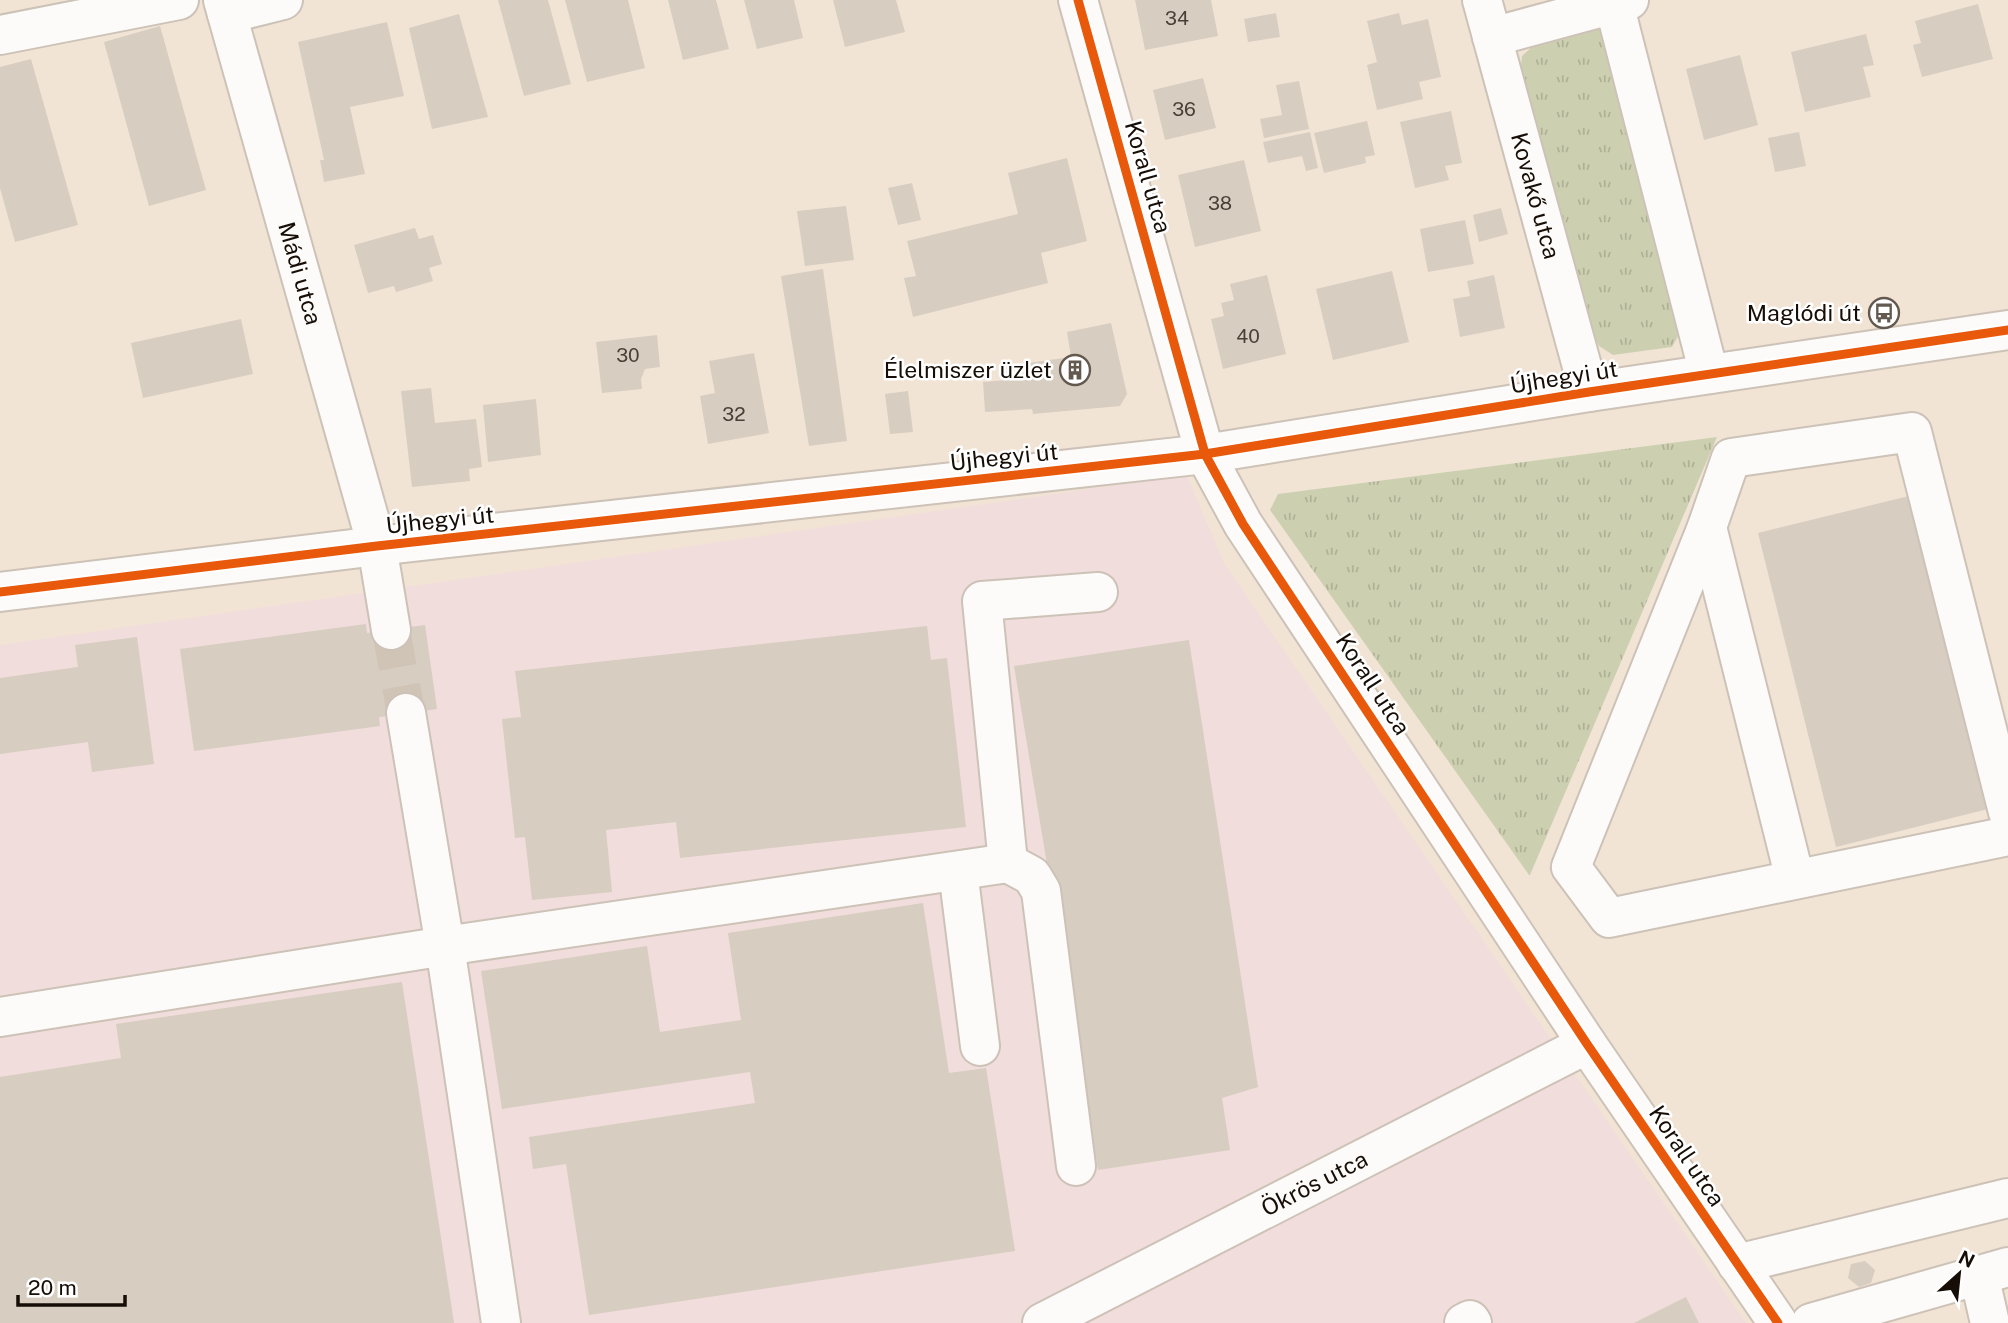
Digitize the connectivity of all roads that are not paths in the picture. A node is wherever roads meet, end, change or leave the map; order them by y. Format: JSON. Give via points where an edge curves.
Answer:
{"nodes":[{"id":1,"x":179,"y":0,"type":"edge"},
{"id":2,"x":283,"y":0,"type":"edge"},
{"id":3,"x":1078,"y":0,"type":"edge"},
{"id":4,"x":1482,"y":0,"type":"edge"},
{"id":5,"x":1619,"y":1,"type":"edge"},
{"id":6,"x":225,"y":7,"type":"edge"},
{"id":7,"x":1,"y":31,"type":"edge"},
{"id":8,"x":1492,"y":37,"type":"junction"},
{"id":9,"x":2008,"y":330,"type":"edge"},
{"id":10,"x":1709,"y":374,"type":"junction"},
{"id":11,"x":1590,"y":392,"type":"junction"},
{"id":12,"x":1205,"y":454,"type":"junction"},
{"id":13,"x":1707,"y":527,"type":"junction"},
{"id":14,"x":377,"y":546,"type":"junction"},
{"id":15,"x":0,"y":592,"type":"edge"},
{"id":16,"x":1098,"y":592,"type":"dead end"},
{"id":17,"x":391,"y":630,"type":"tunnel mouth"},
{"id":18,"x":405,"y":713,"type":"tunnel mouth"},
{"id":19,"x":2008,"y":813,"type":"edge"},
{"id":20,"x":2008,"y":836,"type":"edge"},
{"id":21,"x":1008,"y":863,"type":"junction"},
{"id":22,"x":958,"y":871,"type":"junction"},
{"id":23,"x":1796,"y":879,"type":"junction"},
{"id":24,"x":445,"y":946,"type":"junction"},
{"id":25,"x":0,"y":1017,"type":"edge"},
{"id":26,"x":1587,"y":1044,"type":"junction"},
{"id":27,"x":980,"y":1046,"type":"dead end"},
{"id":28,"x":1076,"y":1166,"type":"dead end"},
{"id":29,"x":2008,"y":1198,"type":"edge"},
{"id":30,"x":1737,"y":1264,"type":"junction"},
{"id":31,"x":1993,"y":1271,"type":"edge"},
{"id":32,"x":501,"y":1323,"type":"edge"},
{"id":33,"x":1042,"y":1323,"type":"edge"},
{"id":34,"x":1464,"y":1323,"type":"edge"},
{"id":35,"x":1472,"y":1323,"type":"edge"},
{"id":36,"x":1778,"y":1323,"type":"edge"},
{"id":37,"x":1811,"y":1323,"type":"edge"},
{"id":38,"x":1990,"y":1323,"type":"edge"}],
"edges":[{"from":1,"to":7,"type":"street"},
{"from":2,"to":6,"type":"street"},
{"from":3,"to":12,"type":"street","name":"Korall utca"},
{"from":4,"to":8,"type":"street","name":"Kovakő utca"},
{"from":5,"to":8,"type":"street"},
{"from":5,"to":10,"type":"street"},
{"from":6,"to":14,"type":"street","name":"Mádi utca"},
{"from":8,"to":11,"type":"street","name":"Kovakő utca"},
{"from":9,"to":10,"type":"street","name":"Újhegyi út"},
{"from":10,"to":11,"type":"street","name":"Újhegyi út"},
{"from":11,"to":12,"type":"street","name":"Újhegyi út"},
{"from":12,"to":14,"type":"street","name":"Újhegyi út"},
{"from":12,"to":26,"type":"street","name":"Korall utca","via":[[1243,524]]},
{"from":13,"to":19,"type":"street","via":[[1731,458],[1912,432]]},
{"from":13,"to":23,"type":"street"},
{"from":13,"to":23,"type":"street","via":[[1571,867],[1609,919]]},
{"from":14,"to":15,"type":"street","name":"Újhegyi út"},
{"from":14,"to":17,"type":"street","name":"Mádi utca"},
{"from":16,"to":21,"type":"street","via":[[982,601]]},
{"from":18,"to":24,"type":"street"},
{"from":20,"to":23,"type":"street"},
{"from":21,"to":22,"type":"street"},
{"from":21,"to":28,"type":"street","via":[[1032,876],[1041,891]]},
{"from":22,"to":24,"type":"street"},
{"from":22,"to":27,"type":"street"},
{"from":24,"to":25,"type":"street"},
{"from":24,"to":32,"type":"street"},
{"from":26,"to":30,"type":"street","name":"Korall utca"},
{"from":26,"to":33,"type":"street","name":"Ökrös utca"},
{"from":29,"to":30,"type":"street"},
{"from":30,"to":36,"type":"street","name":"Korall utca"},
{"from":31,"to":37,"type":"street"},
{"from":31,"to":38,"type":"street"},
{"from":34,"to":35,"type":"street"}]}
